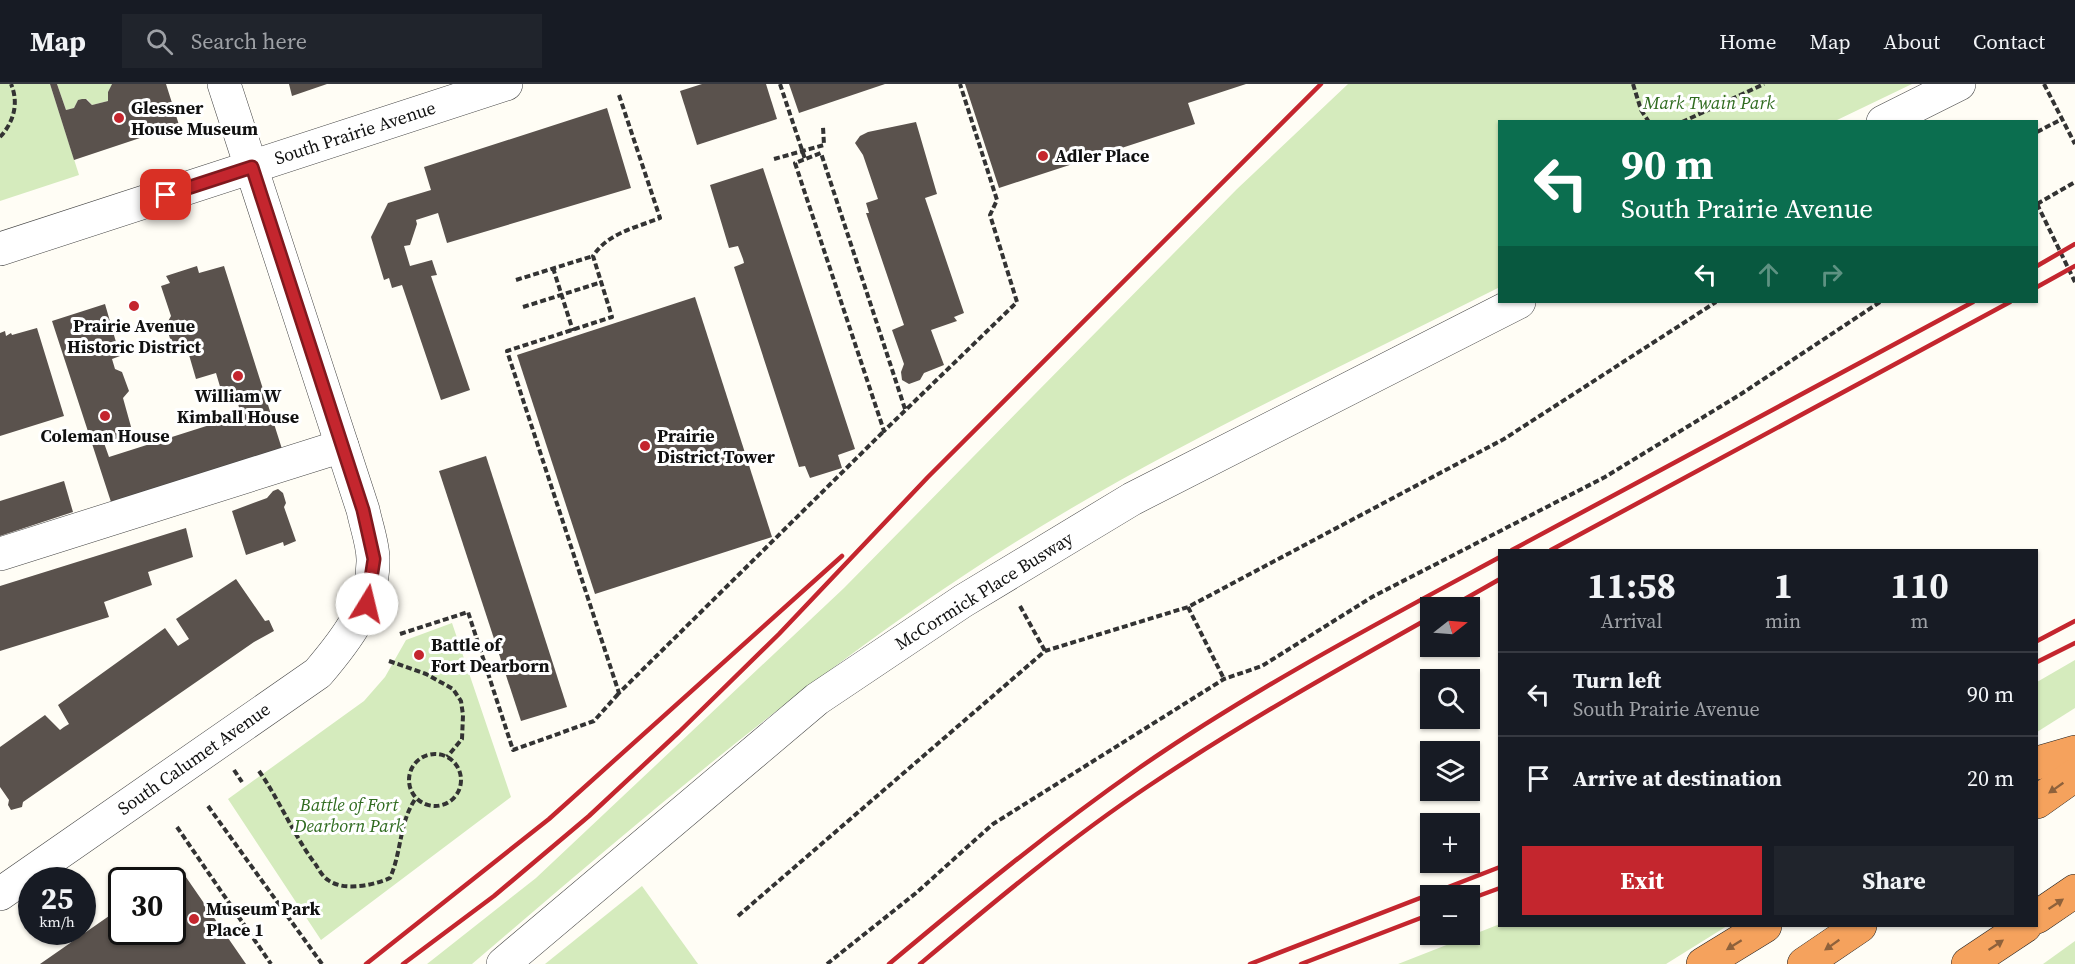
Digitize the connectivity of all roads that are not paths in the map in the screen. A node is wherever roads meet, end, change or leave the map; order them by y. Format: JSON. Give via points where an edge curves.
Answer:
{"nodes":[{"id":1,"x":224,"y":84,"type":"edge"},
{"id":2,"x":506,"y":84,"type":"edge"},
{"id":3,"x":1959,"y":84,"type":"edge"},
{"id":4,"x":1886,"y":120,"type":"edge"},
{"id":5,"x":252,"y":167,"type":"junction"},
{"id":6,"x":0,"y":249,"type":"edge"},
{"id":7,"x":1517,"y":303,"type":"edge"},
{"id":8,"x":342,"y":446,"type":"junction"},
{"id":9,"x":0,"y":554,"type":"edge"},
{"id":10,"x":2075,"y":752,"type":"edge"},
{"id":11,"x":2038,"y":763,"type":"edge"},
{"id":12,"x":2075,"y":775,"type":"edge"},
{"id":13,"x":2038,"y":801,"type":"edge"},
{"id":14,"x":2075,"y":891,"type":"edge"},
{"id":15,"x":0,"y":894,"type":"edge"},
{"id":16,"x":2038,"y":916,"type":"edge"},
{"id":17,"x":1762,"y":927,"type":"edge"},
{"id":18,"x":1859,"y":927,"type":"edge"},
{"id":19,"x":2024,"y":927,"type":"edge"},
{"id":20,"x":503,"y":964,"type":"edge"},
{"id":21,"x":1703,"y":964,"type":"edge"},
{"id":22,"x":1804,"y":964,"type":"edge"},
{"id":23,"x":1968,"y":964,"type":"edge"}],
"edges":[{"from":1,"to":5,"type":"street"},
{"from":2,"to":5,"type":"street","name":"South Prairie Avenue"},
{"from":3,"to":4,"type":"street"},
{"from":5,"to":6,"type":"street","name":"South Prairie Avenue"},
{"from":5,"to":8,"type":"street"},
{"from":7,"to":20,"type":"street","name":"McCormick Place Busway","via":[[1132,500],[963,601],[817,699]]},
{"from":8,"to":9,"type":"street"},
{"from":8,"to":15,"type":"street","name":"South Calumet Avenue","via":[[374,559],[367,604],[344,643],[318,673]]},
{"from":10,"to":11,"type":"highway"},
{"from":12,"to":13,"type":"highway","one_way":true},
{"from":16,"to":14,"type":"highway","one_way":true},
{"from":17,"to":21,"type":"highway","one_way":true},
{"from":18,"to":22,"type":"highway","one_way":true},
{"from":23,"to":19,"type":"highway","one_way":true}]}
